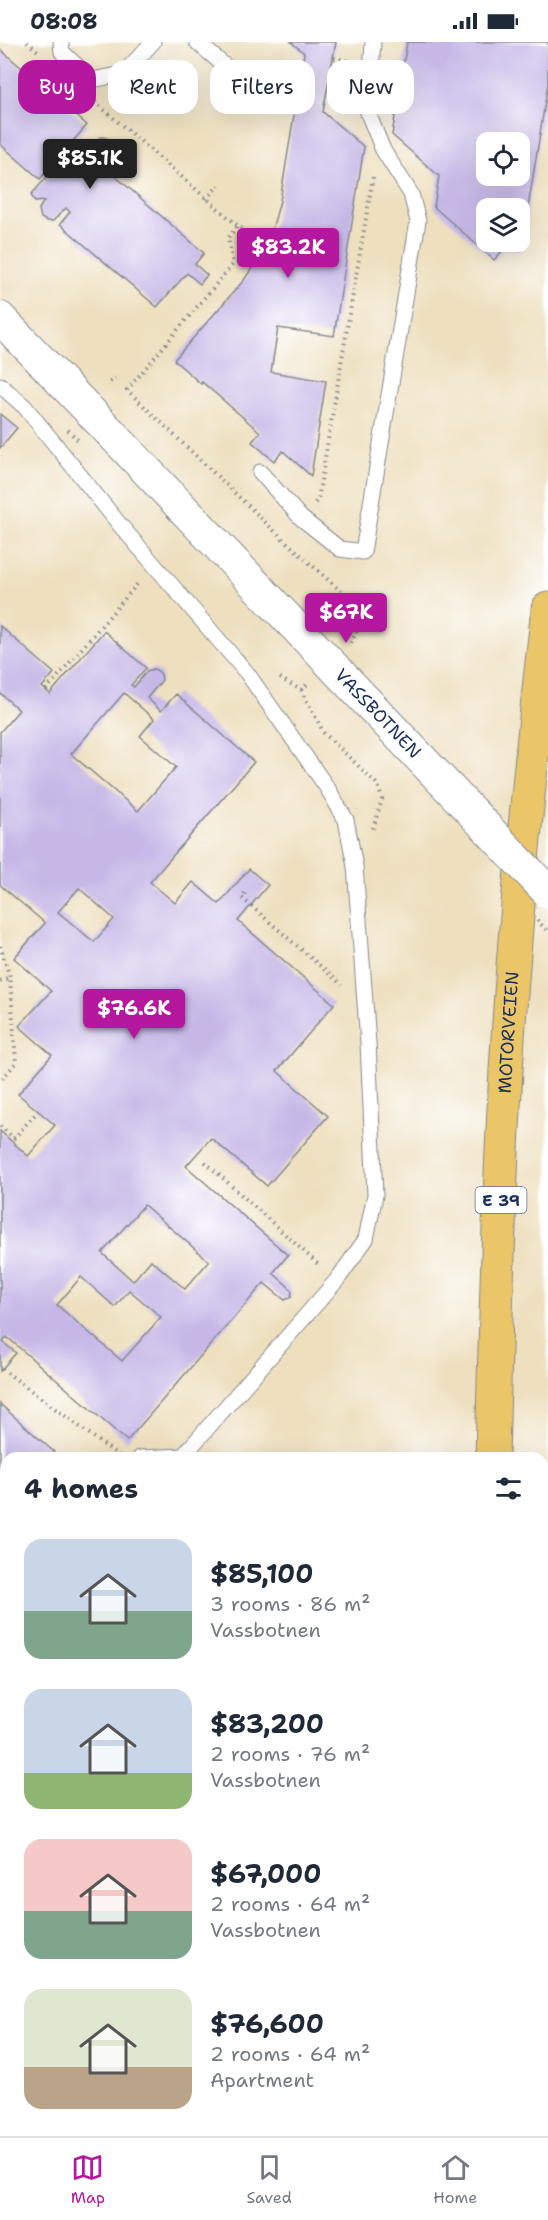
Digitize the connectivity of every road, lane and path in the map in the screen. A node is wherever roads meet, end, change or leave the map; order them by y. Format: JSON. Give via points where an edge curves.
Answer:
{"nodes":[{"id":1,"x":27,"y":42,"type":"edge"},
{"id":2,"x":62,"y":42,"type":"edge"},
{"id":3,"x":153,"y":42,"type":"edge"},
{"id":4,"x":197,"y":42,"type":"edge"},
{"id":5,"x":373,"y":42,"type":"edge"},
{"id":6,"x":41,"y":54,"type":"dead end"},
{"id":7,"x":218,"y":60,"type":"edge"},
{"id":8,"x":96,"y":103,"type":"edge"},
{"id":9,"x":383,"y":150,"type":"junction"},
{"id":10,"x":219,"y":185,"type":"dead end"},
{"id":11,"x":206,"y":199,"type":"junction"},
{"id":12,"x":237,"y":226,"type":"junction"},
{"id":13,"x":265,"y":249,"type":"dead end"},
{"id":14,"x":0,"y":318,"type":"edge"},
{"id":15,"x":115,"y":378,"type":"dead end"},
{"id":16,"x":110,"y":382,"type":"dead end"},
{"id":17,"x":0,"y":385,"type":"edge"},
{"id":18,"x":260,"y":472,"type":"dead end"},
{"id":19,"x":301,"y":518,"type":"junction"},
{"id":20,"x":282,"y":538,"type":"junction"},
{"id":21,"x":145,"y":576,"type":"dead end"},
{"id":22,"x":548,"y":609,"type":"edge"},
{"id":23,"x":350,"y":648,"type":"dead end"},
{"id":24,"x":46,"y":690,"type":"dead end"},
{"id":25,"x":301,"y":690,"type":"dead end"},
{"id":26,"x":355,"y":866,"type":"junction"},
{"id":27,"x":548,"y":892,"type":"edge"},
{"id":28,"x":245,"y":893,"type":"dead end"},
{"id":29,"x":0,"y":946,"type":"edge"},
{"id":30,"x":10,"y":977,"type":"junction"},
{"id":31,"x":0,"y":981,"type":"edge"},
{"id":32,"x":365,"y":1005,"type":"junction"},
{"id":33,"x":0,"y":1081,"type":"edge"},
{"id":34,"x":38,"y":1111,"type":"dead end"},
{"id":35,"x":0,"y":1126,"type":"edge"},
{"id":36,"x":205,"y":1162,"type":"dead end"},
{"id":37,"x":337,"y":1280,"type":"junction"},
{"id":38,"x":2,"y":1370,"type":"dead end"},
{"id":39,"x":114,"y":1452,"type":"edge"},
{"id":40,"x":186,"y":1452,"type":"edge"},
{"id":41,"x":492,"y":1452,"type":"edge"}],
"edges":[{"from":1,"to":6,"type":"path"},
{"from":2,"to":3,"type":"lane","via":[[62,52],[92,80],[123,74]]},
{"from":4,"to":7,"type":"lane"},
{"from":5,"to":9,"type":"lane","via":[[368,113]]},
{"from":8,"to":11,"type":"path"},
{"from":9,"to":19,"type":"path","via":[[374,166],[318,499]]},
{"from":9,"to":19,"type":"lane","via":[[411,194],[418,220],[363,552],[340,549]]},
{"from":10,"to":11,"type":"path"},
{"from":11,"to":12,"type":"path"},
{"from":12,"to":13,"type":"path"},
{"from":12,"to":20,"type":"path","via":[[228,238],[233,264],[127,390]]},
{"from":14,"to":27,"type":"street","name":"VASSBOTNEN","bridge":true},
{"from":15,"to":16,"type":"path"},
{"from":17,"to":26,"type":"lane","via":[[25,407],[247,673],[346,820]]},
{"from":18,"to":19,"type":"lane"},
{"from":19,"to":20,"type":"path"},
{"from":20,"to":23,"type":"path","via":[[346,596],[361,621]]},
{"from":21,"to":24,"type":"path"},
{"from":22,"to":41,"type":"highway","name":"MOTORVEIEN","number":"E 39","via":[[530,769],[504,1108]]},
{"from":25,"to":26,"type":"path","via":[[324,733],[378,785],[382,800],[367,849]]},
{"from":26,"to":32,"type":"lane"},
{"from":28,"to":32,"type":"path","via":[[242,898]]},
{"from":29,"to":30,"type":"path"},
{"from":30,"to":31,"type":"path"},
{"from":30,"to":33,"type":"path","via":[[16,1063]]},
{"from":32,"to":37,"type":"lane","via":[[375,1195],[366,1239]]},
{"from":34,"to":35,"type":"path","via":[[14,1138]]},
{"from":36,"to":37,"type":"path"},
{"from":37,"to":40,"type":"lane"},
{"from":38,"to":39,"type":"path"}]}
